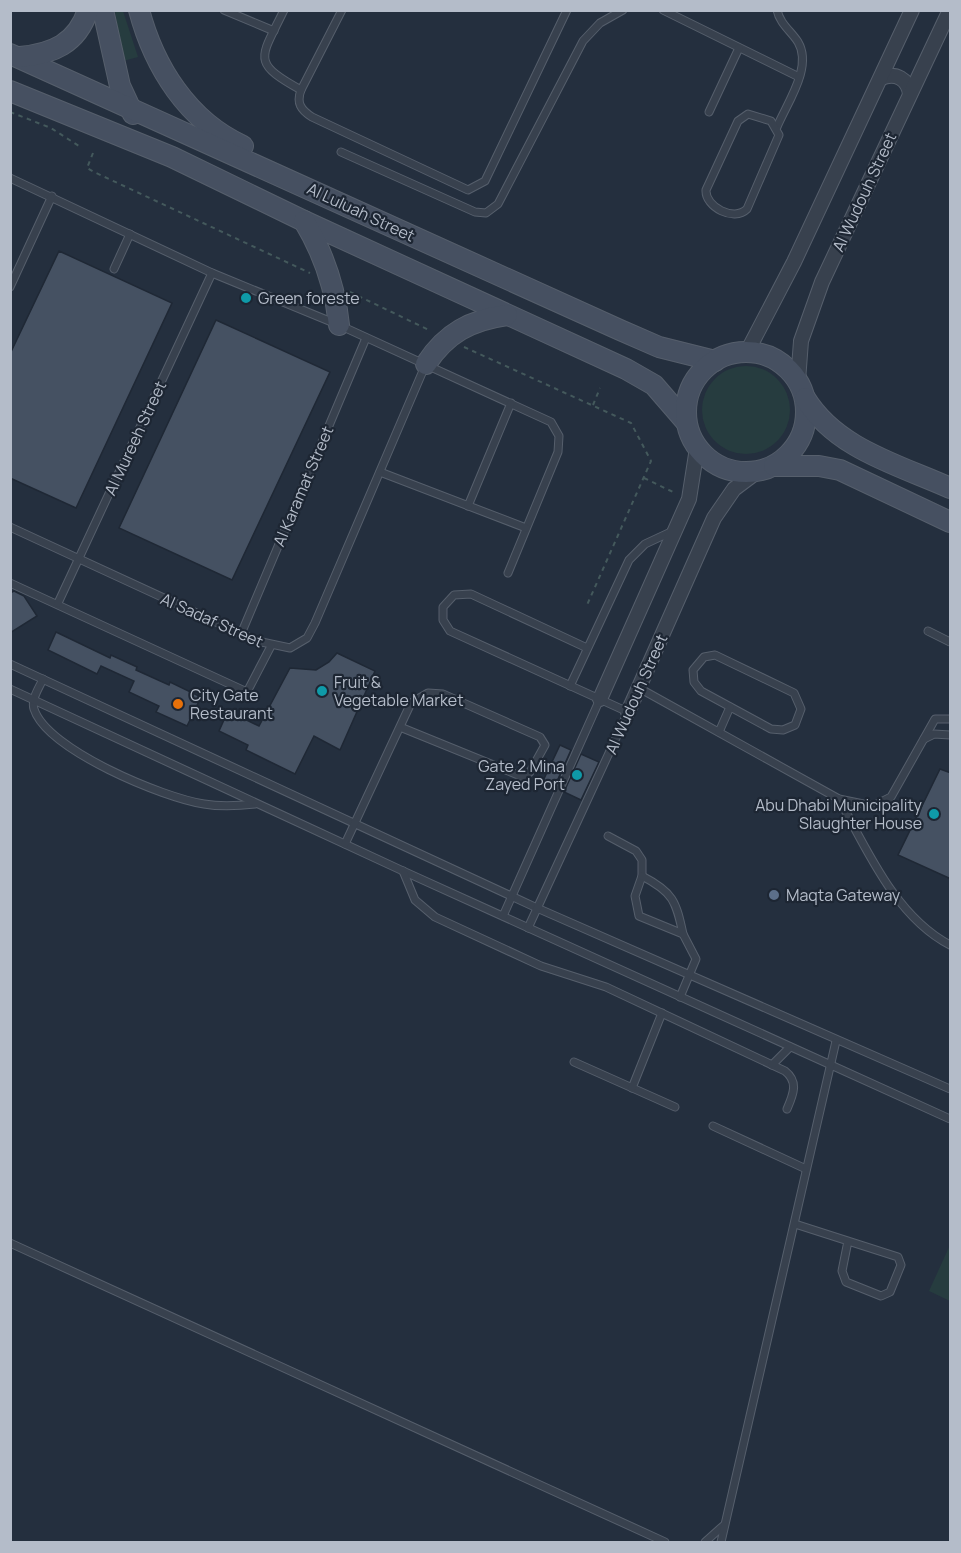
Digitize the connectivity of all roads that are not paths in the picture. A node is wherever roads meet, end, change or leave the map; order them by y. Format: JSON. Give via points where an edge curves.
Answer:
{"nodes":[{"id":1,"x":88,"y":10,"type":"edge"},
{"id":2,"x":103,"y":10,"type":"edge"},
{"id":3,"x":139,"y":10,"type":"edge"},
{"id":4,"x":224,"y":10,"type":"edge"},
{"id":5,"x":284,"y":10,"type":"edge"},
{"id":6,"x":342,"y":10,"type":"edge"},
{"id":7,"x":567,"y":10,"type":"edge"},
{"id":8,"x":623,"y":10,"type":"edge"},
{"id":9,"x":663,"y":10,"type":"edge"},
{"id":10,"x":777,"y":10,"type":"edge"},
{"id":11,"x":912,"y":10,"type":"edge"},
{"id":12,"x":950,"y":10,"type":"edge"},
{"id":13,"x":274,"y":32,"type":"junction"},
{"id":14,"x":739,"y":48,"type":"junction"},
{"id":15,"x":15,"y":56,"type":"edge"},
{"id":16,"x":799,"y":77,"type":"junction"},
{"id":17,"x":881,"y":78,"type":"junction"},
{"id":18,"x":301,"y":90,"type":"junction"},
{"id":19,"x":10,"y":92,"type":"edge"},
{"id":20,"x":910,"y":94,"type":"junction"},
{"id":21,"x":130,"y":109,"type":"junction"},
{"id":22,"x":709,"y":112,"type":"dead end"},
{"id":23,"x":777,"y":127,"type":"junction"},
{"id":24,"x":341,"y":152,"type":"dead end"},
{"id":25,"x":172,"y":157,"type":"junction"},
{"id":26,"x":10,"y":178,"type":"edge"},
{"id":27,"x":52,"y":196,"type":"junction"},
{"id":28,"x":304,"y":221,"type":"junction"},
{"id":29,"x":130,"y":234,"type":"junction"},
{"id":30,"x":455,"y":255,"type":"junction"},
{"id":31,"x":114,"y":268,"type":"dead end"},
{"id":32,"x":212,"y":273,"type":"junction"},
{"id":33,"x":10,"y":286,"type":"edge"},
{"id":34,"x":507,"y":315,"type":"junction"},
{"id":35,"x":339,"y":325,"type":"junction"},
{"id":36,"x":366,"y":338,"type":"junction"},
{"id":37,"x":747,"y":352,"type":"junction"},
{"id":38,"x":715,"y":361,"type":"junction"},
{"id":39,"x":426,"y":364,"type":"junction"},
{"id":40,"x":801,"y":389,"type":"junction"},
{"id":41,"x":511,"y":403,"type":"junction"},
{"id":42,"x":686,"y":422,"type":"junction"},
{"id":43,"x":697,"y":448,"type":"junction"},
{"id":44,"x":766,"y":469,"type":"junction"},
{"id":45,"x":380,"y":472,"type":"junction"},
{"id":46,"x":951,"y":488,"type":"edge"},
{"id":47,"x":468,"y":506,"type":"junction"},
{"id":48,"x":951,"y":522,"type":"edge"},
{"id":49,"x":10,"y":527,"type":"edge"},
{"id":50,"x":526,"y":528,"type":"junction"},
{"id":51,"x":675,"y":530,"type":"junction"},
{"id":52,"x":78,"y":560,"type":"junction"},
{"id":53,"x":508,"y":573,"type":"dead end"},
{"id":54,"x":10,"y":583,"type":"edge"},
{"id":55,"x":58,"y":603,"type":"junction"},
{"id":56,"x":928,"y":631,"type":"dead end"},
{"id":57,"x":241,"y":634,"type":"junction"},
{"id":58,"x":951,"y":642,"type":"edge"},
{"id":59,"x":271,"y":646,"type":"junction"},
{"id":60,"x":587,"y":648,"type":"junction"},
{"id":61,"x":10,"y":664,"type":"edge"},
{"id":62,"x":43,"y":679,"type":"junction"},
{"id":63,"x":570,"y":686,"type":"junction"},
{"id":64,"x":639,"y":688,"type":"junction"},
{"id":65,"x":10,"y":689,"type":"edge"},
{"id":66,"x":600,"y":699,"type":"junction"},
{"id":67,"x":33,"y":700,"type":"junction"},
{"id":68,"x":730,"y":707,"type":"junction"},
{"id":69,"x":628,"y":712,"type":"junction"},
{"id":70,"x":951,"y":719,"type":"edge"},
{"id":71,"x":400,"y":727,"type":"junction"},
{"id":72,"x":719,"y":732,"type":"junction"},
{"id":73,"x":951,"y":735,"type":"edge"},
{"id":74,"x":924,"y":739,"type":"junction"},
{"id":75,"x":839,"y":799,"type":"junction"},
{"id":76,"x":257,"y":804,"type":"junction"},
{"id":77,"x":355,"y":823,"type":"junction"},
{"id":78,"x":608,"y":836,"type":"dead end"},
{"id":79,"x":345,"y":844,"type":"junction"},
{"id":80,"x":404,"y":871,"type":"junction"},
{"id":81,"x":642,"y":876,"type":"junction"},
{"id":82,"x":512,"y":896,"type":"junction"},
{"id":83,"x":537,"y":908,"type":"junction"},
{"id":84,"x":503,"y":916,"type":"junction"},
{"id":85,"x":528,"y":928,"type":"junction"},
{"id":86,"x":683,"y":934,"type":"junction"},
{"id":87,"x":951,"y":945,"type":"edge"},
{"id":88,"x":690,"y":976,"type":"junction"},
{"id":89,"x":680,"y":997,"type":"junction"},
{"id":90,"x":662,"y":1013,"type":"junction"},
{"id":91,"x":836,"y":1041,"type":"junction"},
{"id":92,"x":790,"y":1047,"type":"junction"},
{"id":93,"x":574,"y":1062,"type":"dead end"},
{"id":94,"x":772,"y":1065,"type":"junction"},
{"id":95,"x":830,"y":1066,"type":"junction"},
{"id":96,"x":632,"y":1088,"type":"junction"},
{"id":97,"x":951,"y":1089,"type":"edge"},
{"id":98,"x":675,"y":1107,"type":"dead end"},
{"id":99,"x":788,"y":1109,"type":"dead end"},
{"id":100,"x":951,"y":1119,"type":"edge"},
{"id":101,"x":713,"y":1126,"type":"dead end"},
{"id":102,"x":806,"y":1169,"type":"junction"},
{"id":103,"x":795,"y":1224,"type":"junction"},
{"id":104,"x":848,"y":1241,"type":"junction"},
{"id":105,"x":10,"y":1243,"type":"edge"},
{"id":106,"x":726,"y":1524,"type":"junction"},
{"id":107,"x":665,"y":1542,"type":"edge"},
{"id":108,"x":705,"y":1542,"type":"edge"},
{"id":109,"x":721,"y":1542,"type":"edge"}],
"edges":[{"from":1,"to":15,"type":"street","via":[[66,44],[52,52]]},
{"from":2,"to":21,"type":"street","via":[[120,86]]},
{"from":3,"to":30,"type":"street","via":[[160,67],[176,91],[207,123],[236,143],[423,231]]},
{"from":4,"to":13,"type":"lane"},
{"from":5,"to":13,"type":"lane"},
{"from":6,"to":18,"type":"lane"},
{"from":7,"to":18,"type":"lane","via":[[485,182],[474,189],[462,190],[312,117],[299,103]]},
{"from":8,"to":24,"type":"lane","via":[[600,22],[583,41],[491,211],[475,212]]},
{"from":9,"to":14,"type":"lane"},
{"from":10,"to":16,"type":"lane","via":[[800,46],[803,62]]},
{"from":11,"to":17,"type":"street","name":"Al Wudouh Street"},
{"from":12,"to":20,"type":"street","name":"Al Wudouh Street"},
{"from":13,"to":18,"type":"lane","via":[[264,52],[265,63],[271,73]]},
{"from":14,"to":16,"type":"lane"},
{"from":14,"to":22,"type":"lane"},
{"from":15,"to":21,"type":"street","name":"Al Luluah Street"},
{"from":16,"to":23,"type":"lane"},
{"from":17,"to":20,"type":"street","via":[[901,78]]},
{"from":17,"to":37,"type":"street","name":"Al Wudouh Street"},
{"from":19,"to":25,"type":"street","name":"Al Luluah Street"},
{"from":20,"to":40,"type":"street","name":"Al Wudouh Street","via":[[822,282],[801,341]]},
{"from":21,"to":25,"type":"street"},
{"from":21,"to":30,"type":"street","name":"Al Luluah Street"},
{"from":23,"to":23,"type":"lane","via":[[756,115],[740,118],[706,190],[711,204],[733,215],[747,209],[778,139]]},
{"from":25,"to":28,"type":"street","name":"Al Luluah Street"},
{"from":26,"to":27,"type":"lane"},
{"from":27,"to":29,"type":"lane"},
{"from":27,"to":33,"type":"lane"},
{"from":28,"to":34,"type":"street","name":"Al Luluah Street"},
{"from":28,"to":35,"type":"street","via":[[326,263]]},
{"from":29,"to":31,"type":"lane"},
{"from":29,"to":32,"type":"lane"},
{"from":30,"to":38,"type":"street","name":"Al Luluah Street","via":[[659,347]]},
{"from":32,"to":35,"type":"lane"},
{"from":32,"to":52,"type":"lane","name":"Al Mureeh Street"},
{"from":34,"to":39,"type":"street","via":[[482,318],[459,329],[446,338]]},
{"from":34,"to":42,"type":"street","name":"Al Luluah Street","via":[[640,376],[666,396]]},
{"from":35,"to":36,"type":"lane"},
{"from":36,"to":39,"type":"lane"},
{"from":36,"to":57,"type":"lane","name":"Al Karamat Street"},
{"from":37,"to":38,"type":"street"},
{"from":37,"to":40,"type":"street","via":[[776,360]]},
{"from":38,"to":42,"type":"street","via":[[701,372],[692,387],[686,404]]},
{"from":39,"to":41,"type":"lane"},
{"from":39,"to":45,"type":"lane","name":"Al Sadaf Street"},
{"from":40,"to":44,"type":"street","via":[[804,430],[787,457]]},
{"from":40,"to":46,"type":"street","via":[[815,414],[852,444]]},
{"from":41,"to":47,"type":"lane"},
{"from":41,"to":50,"type":"lane","via":[[544,418],[559,436],[558,452]]},
{"from":42,"to":43,"type":"street"},
{"from":43,"to":44,"type":"street","via":[[724,469]]},
{"from":43,"to":51,"type":"street","name":"Al Wudouh Street","via":[[689,499]]},
{"from":44,"to":48,"type":"street","via":[[819,466],[840,470]]},
{"from":44,"to":64,"type":"street","name":"Al Wudouh Street","via":[[734,489],[714,518]]},
{"from":45,"to":47,"type":"lane"},
{"from":45,"to":59,"type":"lane","name":"Al Sadaf Street","via":[[307,638],[290,648]]},
{"from":47,"to":50,"type":"lane"},
{"from":49,"to":52,"type":"lane","name":"Al Sadaf Street"},
{"from":50,"to":53,"type":"lane"},
{"from":51,"to":60,"type":"lane","via":[[645,544],[629,560]]},
{"from":51,"to":66,"type":"street","name":"Al Wudouh Street"},
{"from":52,"to":55,"type":"lane","name":"Al Mureeh Street"},
{"from":52,"to":57,"type":"lane","name":"Al Sadaf Street"},
{"from":54,"to":55,"type":"lane"},
{"from":55,"to":59,"type":"lane","via":[[247,692]]},
{"from":56,"to":58,"type":"lane"},
{"from":57,"to":59,"type":"lane","name":"Al Sadaf Street"},
{"from":60,"to":63,"type":"lane"},
{"from":60,"to":63,"type":"lane","via":[[471,594],[454,594],[443,608],[443,620],[450,631]]},
{"from":61,"to":62,"type":"lane"},
{"from":62,"to":67,"type":"lane"},
{"from":62,"to":77,"type":"lane"},
{"from":63,"to":66,"type":"lane"},
{"from":64,"to":69,"type":"street","name":"Al Wudouh Street"},
{"from":64,"to":72,"type":"lane"},
{"from":65,"to":67,"type":"lane"},
{"from":66,"to":69,"type":"lane"},
{"from":66,"to":82,"type":"lane","name":"Al Wudouh Street"},
{"from":67,"to":76,"type":"lane"},
{"from":67,"to":76,"type":"lane","via":[[49,731],[92,761],[189,801],[221,806]]},
{"from":68,"to":68,"type":"lane","via":[[777,731],[795,725],[801,709],[790,690],[715,655],[704,657],[693,670],[694,682],[701,692]]},
{"from":68,"to":72,"type":"lane"},
{"from":69,"to":83,"type":"lane","name":"Al Wudouh Street"},
{"from":70,"to":74,"type":"lane","via":[[935,719]]},
{"from":71,"to":71,"type":"lane","via":[[411,703],[428,693],[443,694],[540,737],[545,745],[523,777]]},
{"from":71,"to":77,"type":"lane"},
{"from":72,"to":75,"type":"lane"},
{"from":73,"to":74,"type":"lane","via":[[934,734]]},
{"from":74,"to":75,"type":"lane","via":[[891,797],[873,806]]},
{"from":75,"to":87,"type":"lane","via":[[887,883],[908,910]]},
{"from":76,"to":79,"type":"lane"},
{"from":77,"to":79,"type":"lane"},
{"from":77,"to":82,"type":"lane"},
{"from":78,"to":81,"type":"lane","via":[[636,851],[642,860]]},
{"from":79,"to":80,"type":"lane"},
{"from":80,"to":84,"type":"lane"},
{"from":80,"to":90,"type":"lane","via":[[415,900],[435,917],[541,966],[600,984]]},
{"from":81,"to":86,"type":"lane","via":[[665,888],[678,906]]},
{"from":81,"to":86,"type":"lane","via":[[635,896],[639,916]]},
{"from":82,"to":83,"type":"lane"},
{"from":82,"to":84,"type":"lane","name":"Al Wudouh Street"},
{"from":83,"to":85,"type":"lane","name":"Al Wudouh Street"},
{"from":83,"to":88,"type":"lane"},
{"from":84,"to":85,"type":"lane"},
{"from":85,"to":89,"type":"lane"},
{"from":86,"to":88,"type":"lane","via":[[696,959]]},
{"from":88,"to":89,"type":"lane"},
{"from":88,"to":91,"type":"lane"},
{"from":89,"to":92,"type":"lane"},
{"from":90,"to":94,"type":"lane"},
{"from":90,"to":96,"type":"lane"},
{"from":91,"to":95,"type":"lane"},
{"from":91,"to":97,"type":"lane"},
{"from":92,"to":94,"type":"lane"},
{"from":92,"to":95,"type":"lane"},
{"from":93,"to":96,"type":"lane"},
{"from":94,"to":99,"type":"lane","via":[[788,1074],[793,1082]]},
{"from":95,"to":100,"type":"lane"},
{"from":95,"to":102,"type":"lane"},
{"from":96,"to":98,"type":"lane"},
{"from":101,"to":102,"type":"lane"},
{"from":102,"to":103,"type":"lane"},
{"from":103,"to":104,"type":"lane"},
{"from":103,"to":106,"type":"lane"},
{"from":104,"to":104,"type":"lane","via":[[898,1257],[901,1265],[890,1292],[881,1296],[846,1282],[842,1271]]},
{"from":105,"to":107,"type":"lane"},
{"from":106,"to":108,"type":"lane"},
{"from":106,"to":109,"type":"lane"}]}
